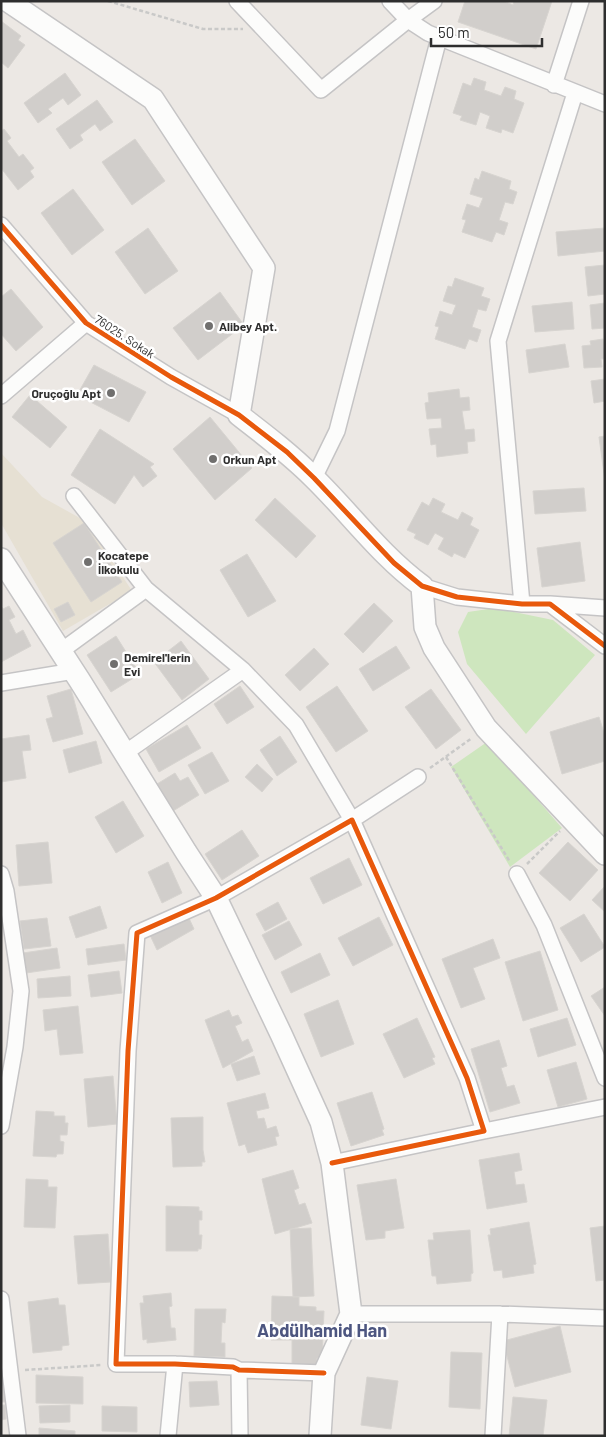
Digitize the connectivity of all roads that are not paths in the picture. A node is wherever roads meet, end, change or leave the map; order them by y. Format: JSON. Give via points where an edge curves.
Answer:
{"nodes":[{"id":1,"x":8,"y":1,"type":"edge"},
{"id":2,"x":237,"y":1,"type":"edge"},
{"id":3,"x":390,"y":1,"type":"edge"},
{"id":4,"x":434,"y":1,"type":"edge"},
{"id":5,"x":581,"y":1,"type":"edge"},
{"id":6,"x":408,"y":20,"type":"junction"},
{"id":7,"x":439,"y":38,"type":"junction"},
{"id":8,"x":554,"y":85,"type":"junction"},
{"id":9,"x":575,"y":94,"type":"junction"},
{"id":10,"x":605,"y":104,"type":"edge"},
{"id":11,"x":1,"y":225,"type":"edge"},
{"id":12,"x":86,"y":324,"type":"junction"},
{"id":13,"x":1,"y":396,"type":"edge"},
{"id":14,"x":239,"y":415,"type":"junction"},
{"id":15,"x":314,"y":478,"type":"junction"},
{"id":16,"x":74,"y":496,"type":"dead end"},
{"id":17,"x":1,"y":559,"type":"edge"},
{"id":18,"x":422,"y":586,"type":"junction"},
{"id":19,"x":146,"y":589,"type":"junction"},
{"id":20,"x":522,"y":604,"type":"junction"},
{"id":21,"x":550,"y":604,"type":"junction"},
{"id":22,"x":605,"y":608,"type":"edge"},
{"id":23,"x":605,"y":646,"type":"edge"},
{"id":24,"x":61,"y":651,"type":"junction"},
{"id":25,"x":243,"y":670,"type":"junction"},
{"id":26,"x":74,"y":671,"type":"junction"},
{"id":27,"x":1,"y":683,"type":"edge"},
{"id":28,"x":124,"y":754,"type":"junction"},
{"id":29,"x":418,"y":777,"type":"road end"},
{"id":30,"x":352,"y":820,"type":"junction"},
{"id":31,"x":605,"y":854,"type":"edge"},
{"id":32,"x":1,"y":874,"type":"edge"},
{"id":33,"x":517,"y":874,"type":"road end"},
{"id":34,"x":216,"y":898,"type":"junction"},
{"id":35,"x":605,"y":1078,"type":"edge"},
{"id":36,"x":605,"y":1107,"type":"edge"},
{"id":37,"x":1,"y":1126,"type":"edge"},
{"id":38,"x":484,"y":1131,"type":"junction"},
{"id":39,"x":332,"y":1163,"type":"junction"},
{"id":40,"x":1,"y":1299,"type":"edge"},
{"id":41,"x":351,"y":1314,"type":"junction"},
{"id":42,"x":500,"y":1314,"type":"junction"},
{"id":43,"x":605,"y":1318,"type":"edge"},
{"id":44,"x":175,"y":1364,"type":"junction"},
{"id":45,"x":238,"y":1370,"type":"junction"},
{"id":46,"x":6,"y":1371,"type":"edge"},
{"id":47,"x":324,"y":1374,"type":"junction"},
{"id":48,"x":18,"y":1436,"type":"edge"},
{"id":49,"x":168,"y":1436,"type":"edge"},
{"id":50,"x":240,"y":1436,"type":"edge"},
{"id":51,"x":320,"y":1436,"type":"edge"},
{"id":52,"x":494,"y":1436,"type":"edge"}],
"edges":[{"from":1,"to":14,"type":"street","via":[[153,99],[264,268]]},
{"from":2,"to":6,"type":"street","via":[[321,90]]},
{"from":3,"to":6,"type":"street"},
{"from":4,"to":6,"type":"street"},
{"from":5,"to":8,"type":"street"},
{"from":6,"to":7,"type":"street"},
{"from":7,"to":8,"type":"street"},
{"from":7,"to":15,"type":"street","via":[[337,431]]},
{"from":8,"to":9,"type":"street"},
{"from":9,"to":10,"type":"street"},
{"from":9,"to":20,"type":"street","via":[[498,341]]},
{"from":11,"to":12,"type":"street","name":"76025. Sokak"},
{"from":12,"to":13,"type":"street"},
{"from":12,"to":14,"type":"street","name":"76025. Sokak","via":[[171,378]]},
{"from":14,"to":15,"type":"street","via":[[287,452]]},
{"from":15,"to":18,"type":"street","via":[[394,563]]},
{"from":16,"to":19,"type":"street"},
{"from":17,"to":24,"type":"street"},
{"from":18,"to":20,"type":"street","via":[[457,597]]},
{"from":18,"to":31,"type":"street","via":[[425,627],[434,648],[486,728]]},
{"from":19,"to":24,"type":"street"},
{"from":19,"to":25,"type":"street"},
{"from":20,"to":21,"type":"street"},
{"from":21,"to":22,"type":"street"},
{"from":21,"to":23,"type":"street"},
{"from":24,"to":26,"type":"street"},
{"from":25,"to":28,"type":"street"},
{"from":25,"to":30,"type":"street","via":[[296,726]]},
{"from":26,"to":27,"type":"street"},
{"from":26,"to":28,"type":"street"},
{"from":28,"to":34,"type":"street"},
{"from":29,"to":30,"type":"street"},
{"from":30,"to":34,"type":"street"},
{"from":30,"to":38,"type":"street","via":[[467,1078]]},
{"from":32,"to":37,"type":"street","via":[[20,991],[16,1047]]},
{"from":33,"to":35,"type":"street","via":[[544,925]]},
{"from":34,"to":39,"type":"street","via":[[321,1122]]},
{"from":34,"to":44,"type":"street","via":[[138,934],[128,1052],[116,1364]]},
{"from":36,"to":38,"type":"street"},
{"from":38,"to":39,"type":"street"},
{"from":39,"to":41,"type":"street"},
{"from":40,"to":46,"type":"street"},
{"from":41,"to":42,"type":"street"},
{"from":41,"to":47,"type":"street"},
{"from":42,"to":43,"type":"street"},
{"from":42,"to":52,"type":"street"},
{"from":44,"to":45,"type":"street","via":[[233,1367]]},
{"from":44,"to":49,"type":"street"},
{"from":45,"to":47,"type":"street"},
{"from":45,"to":50,"type":"street"},
{"from":46,"to":48,"type":"street"},
{"from":47,"to":51,"type":"street"}]}
